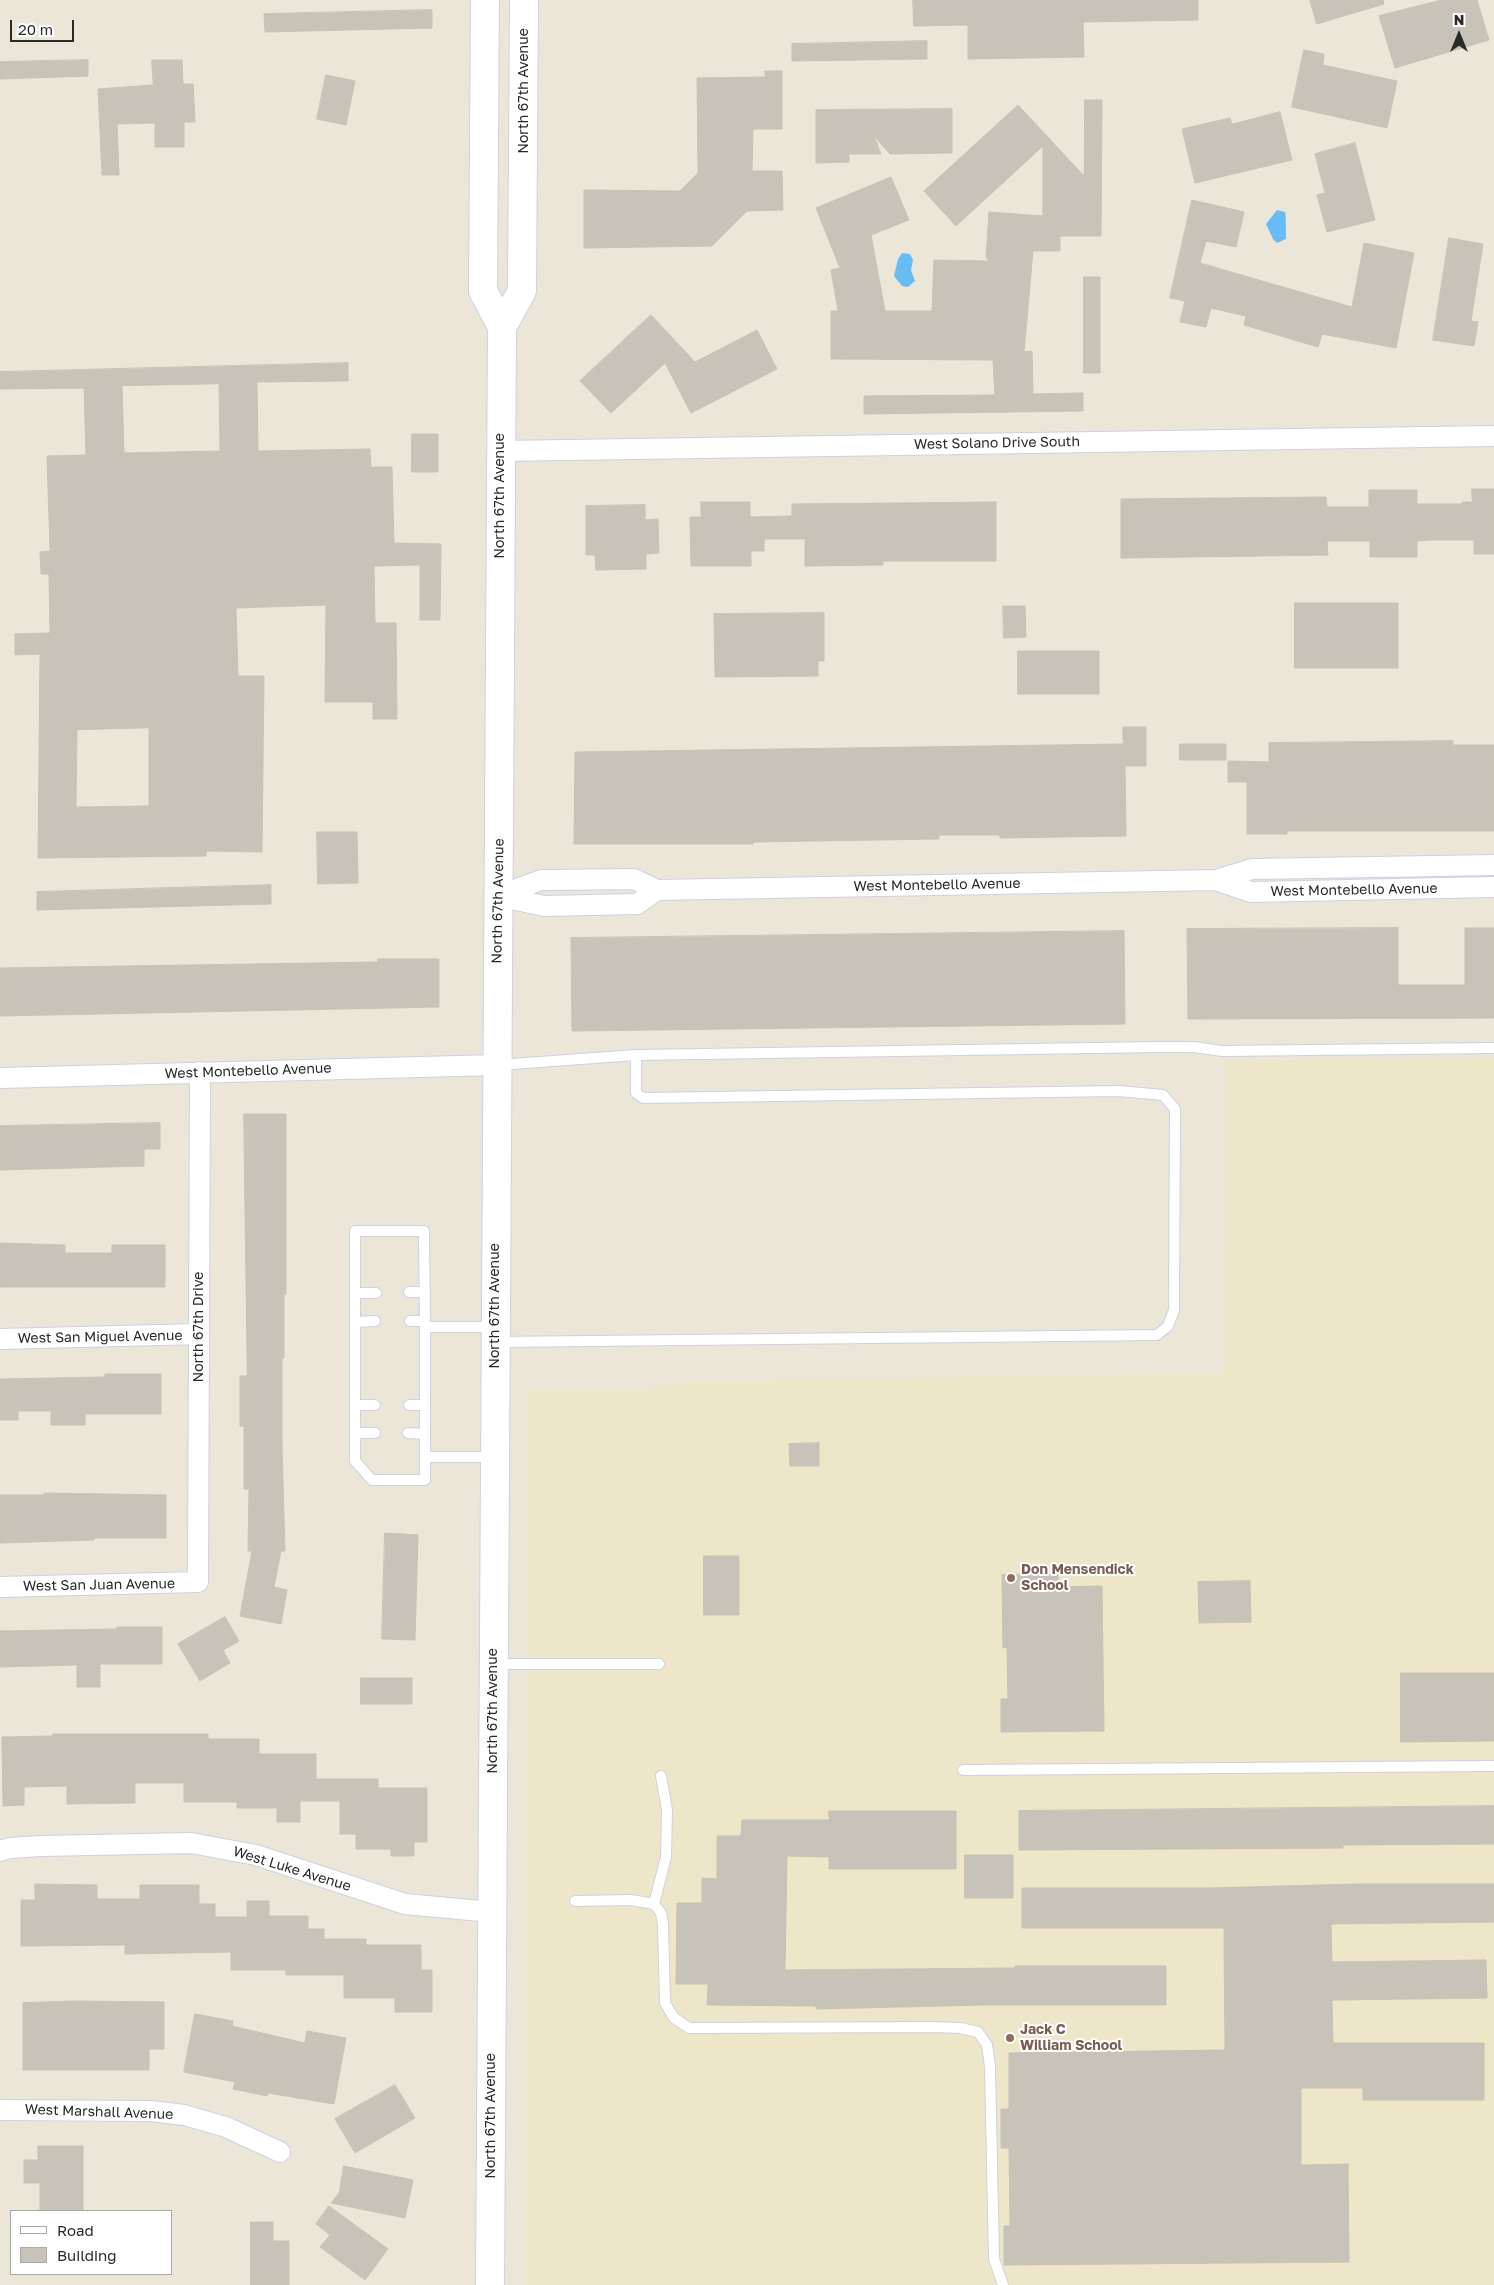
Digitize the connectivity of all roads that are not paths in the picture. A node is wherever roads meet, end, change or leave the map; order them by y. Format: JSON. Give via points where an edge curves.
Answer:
{"nodes":[{"id":1,"x":485,"y":0,"type":"edge"},
{"id":2,"x":524,"y":0,"type":"edge"},
{"id":3,"x":502,"y":327,"type":"junction"},
{"id":4,"x":1494,"y":436,"type":"edge"},
{"id":5,"x":501,"y":451,"type":"junction"},
{"id":6,"x":1494,"y":864,"type":"edge"},
{"id":7,"x":1216,"y":880,"type":"junction"},
{"id":8,"x":1494,"y":887,"type":"edge"},
{"id":9,"x":657,"y":890,"type":"junction"},
{"id":10,"x":498,"y":896,"type":"junction"},
{"id":11,"x":1494,"y":1048,"type":"edge"},
{"id":12,"x":636,"y":1055,"type":"junction"},
{"id":13,"x":497,"y":1065,"type":"junction"},
{"id":14,"x":200,"y":1072,"type":"junction"},
{"id":15,"x":0,"y":1078,"type":"edge"},
{"id":16,"x":409,"y":1292,"type":"dead end"},
{"id":17,"x":425,"y":1292,"type":"junction"},
{"id":18,"x":355,"y":1293,"type":"junction"},
{"id":19,"x":376,"y":1293,"type":"dead end"},
{"id":20,"x":375,"y":1321,"type":"dead end"},
{"id":21,"x":410,"y":1321,"type":"dead end"},
{"id":22,"x":355,"y":1322,"type":"junction"},
{"id":23,"x":425,"y":1324,"type":"junction"},
{"id":24,"x":199,"y":1334,"type":"junction"},
{"id":25,"x":495,"y":1334,"type":"junction"},
{"id":26,"x":0,"y":1339,"type":"edge"},
{"id":27,"x":355,"y":1405,"type":"junction"},
{"id":28,"x":375,"y":1405,"type":"dead end"},
{"id":29,"x":409,"y":1405,"type":"dead end"},
{"id":30,"x":425,"y":1405,"type":"junction"},
{"id":31,"x":355,"y":1432,"type":"junction"},
{"id":32,"x":375,"y":1433,"type":"dead end"},
{"id":33,"x":408,"y":1433,"type":"dead end"},
{"id":34,"x":425,"y":1434,"type":"junction"},
{"id":35,"x":425,"y":1457,"type":"junction"},
{"id":36,"x":495,"y":1457,"type":"junction"},
{"id":37,"x":198,"y":1582,"type":"joint"},
{"id":38,"x":0,"y":1587,"type":"edge"},
{"id":39,"x":494,"y":1664,"type":"junction"},
{"id":40,"x":659,"y":1664,"type":"dead end"},
{"id":41,"x":1494,"y":1766,"type":"edge"},
{"id":42,"x":963,"y":1770,"type":"dead end"},
{"id":43,"x":661,"y":1776,"type":"dead end"},
{"id":44,"x":0,"y":1851,"type":"edge"},
{"id":45,"x":575,"y":1901,"type":"dead end"},
{"id":46,"x":654,"y":1904,"type":"junction"},
{"id":47,"x":492,"y":1912,"type":"junction"},
{"id":48,"x":0,"y":2110,"type":"edge"},
{"id":49,"x":280,"y":2152,"type":"dead end"},
{"id":50,"x":490,"y":2285,"type":"edge"},
{"id":51,"x":1003,"y":2285,"type":"edge"}],
"edges":[{"from":1,"to":3,"type":"main road","name":"North 67th Avenue","via":[[484,291]]},
{"from":2,"to":3,"type":"main road","name":"North 67th Avenue","via":[[522,291]]},
{"from":3,"to":5,"type":"main road","name":"North 67th Avenue"},
{"from":4,"to":5,"type":"street","name":"West Solano Drive South"},
{"from":5,"to":10,"type":"main road","name":"North 67th Avenue"},
{"from":6,"to":7,"type":"street","name":"West Montebello Avenue","via":[[1252,869]]},
{"from":7,"to":8,"type":"street","name":"West Montebello Avenue","via":[[1251,892]]},
{"from":7,"to":9,"type":"street","name":"West Montebello Avenue"},
{"from":9,"to":10,"type":"street","via":[[637,904],[544,906]]},
{"from":9,"to":10,"type":"street","name":"West Montebello Avenue","via":[[634,878],[542,880]]},
{"from":10,"to":13,"type":"main road","name":"North 67th Avenue"},
{"from":11,"to":12,"type":"lane","via":[[1222,1051],[1159,1047]]},
{"from":12,"to":13,"type":"lane"},
{"from":12,"to":25,"type":"lane","via":[[636,1093],[643,1098],[1119,1091],[1163,1095],[1175,1109],[1174,1310],[1168,1326],[1157,1335]]},
{"from":13,"to":14,"type":"street","name":"West Montebello Avenue"},
{"from":13,"to":25,"type":"main road","name":"North 67th Avenue"},
{"from":14,"to":15,"type":"street","name":"West Montebello Avenue"},
{"from":14,"to":24,"type":"street","name":"North 67th Drive"},
{"from":16,"to":17,"type":"lane"},
{"from":17,"to":18,"type":"lane","via":[[424,1231],[355,1231]]},
{"from":17,"to":23,"type":"lane"},
{"from":18,"to":19,"type":"lane"},
{"from":18,"to":22,"type":"lane"},
{"from":20,"to":22,"type":"lane"},
{"from":21,"to":23,"type":"lane"},
{"from":22,"to":27,"type":"lane"},
{"from":23,"to":25,"type":"lane"},
{"from":23,"to":30,"type":"lane"},
{"from":24,"to":26,"type":"street","name":"West San Miguel Avenue"},
{"from":24,"to":37,"type":"street","name":"North 67th Drive"},
{"from":25,"to":36,"type":"main road","name":"North 67th Avenue"},
{"from":27,"to":28,"type":"lane"},
{"from":27,"to":31,"type":"lane"},
{"from":29,"to":30,"type":"lane"},
{"from":30,"to":34,"type":"lane"},
{"from":31,"to":32,"type":"lane"},
{"from":31,"to":35,"type":"lane","via":[[355,1461],[372,1480],[425,1480]]},
{"from":33,"to":34,"type":"lane"},
{"from":34,"to":35,"type":"lane"},
{"from":35,"to":36,"type":"lane"},
{"from":36,"to":39,"type":"main road","name":"North 67th Avenue"},
{"from":37,"to":38,"type":"street","name":"West San Juan Avenue"},
{"from":39,"to":40,"type":"lane"},
{"from":39,"to":47,"type":"main road","name":"North 67th Avenue"},
{"from":41,"to":42,"type":"lane"},
{"from":43,"to":46,"type":"lane","via":[[667,1810],[666,1856]]},
{"from":44,"to":47,"type":"street","name":"West Luke Avenue","via":[[40,1846],[199,1844],[256,1855],[405,1904]]},
{"from":45,"to":46,"type":"lane","via":[[631,1900]]},
{"from":46,"to":51,"type":"lane","via":[[661,1913],[663,1924],[665,2003],[674,2018],[689,2028],[934,2027],[978,2032],[987,2046],[990,2067],[994,2259]]},
{"from":47,"to":50,"type":"main road","name":"North 67th Avenue"},
{"from":48,"to":49,"type":"street","name":"West Marshall Avenue","via":[[184,2115],[226,2127]]}]}
